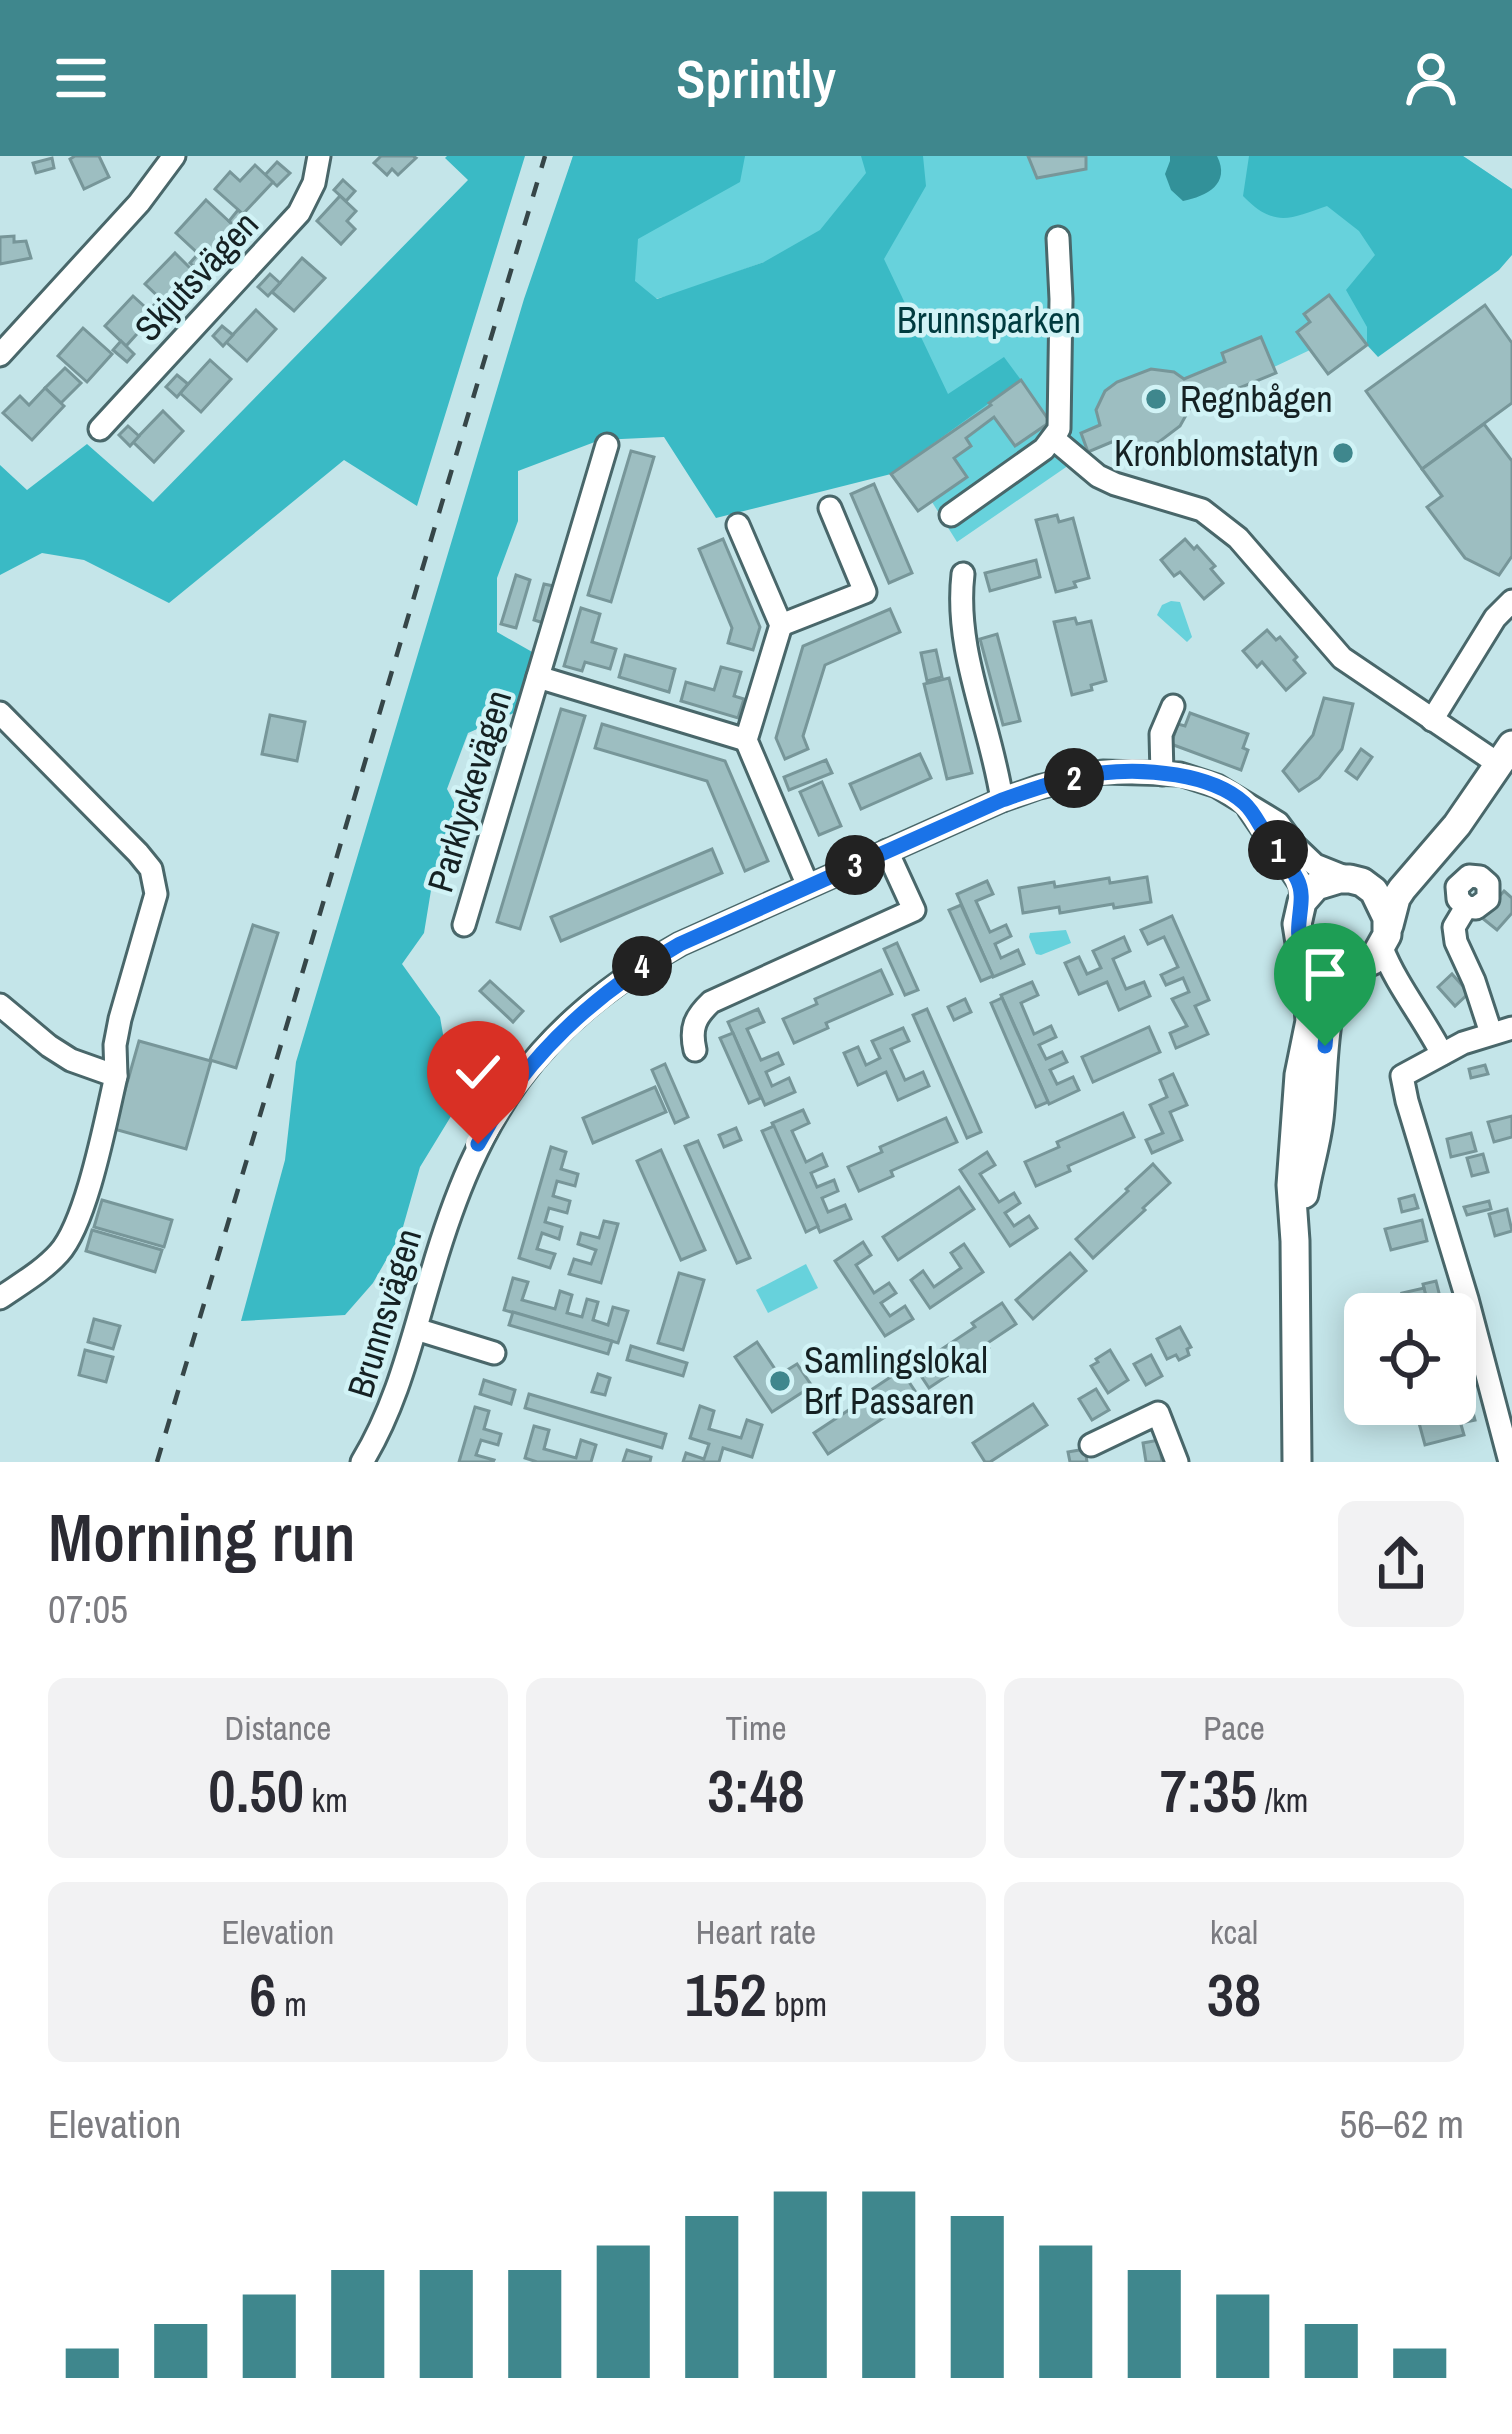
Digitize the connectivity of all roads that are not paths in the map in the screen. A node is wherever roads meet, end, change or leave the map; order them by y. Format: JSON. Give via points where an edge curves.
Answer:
{"nodes":[{"id":1,"x":174,"y":156,"type":"edge"},
{"id":2,"x":320,"y":156,"type":"edge"},
{"id":3,"x":1058,"y":238,"type":"dead end"},
{"id":4,"x":0,"y":355,"type":"edge"},
{"id":5,"x":100,"y":429,"type":"dead end"},
{"id":6,"x":1054,"y":439,"type":"junction"},
{"id":7,"x":608,"y":445,"type":"dead end"},
{"id":8,"x":830,"y":508,"type":"dead end"},
{"id":9,"x":951,"y":515,"type":"dead end"},
{"id":10,"x":738,"y":525,"type":"dead end"},
{"id":11,"x":962,"y":574,"type":"dead end"},
{"id":12,"x":1512,"y":601,"type":"edge"},
{"id":13,"x":781,"y":625,"type":"junction"},
{"id":14,"x":538,"y":677,"type":"junction"},
{"id":15,"x":1173,"y":706,"type":"dead end"},
{"id":16,"x":0,"y":713,"type":"edge"},
{"id":17,"x":1432,"y":720,"type":"junction"},
{"id":18,"x":746,"y":740,"type":"junction"},
{"id":19,"x":1506,"y":755,"type":"edge"},
{"id":20,"x":1162,"y":774,"type":"junction"},
{"id":21,"x":1002,"y":800,"type":"junction"},
{"id":22,"x":1246,"y":804,"type":"junction"},
{"id":23,"x":1442,"y":841,"type":"junction"},
{"id":24,"x":887,"y":851,"type":"junction"},
{"id":25,"x":1356,"y":881,"type":"junction"},
{"id":26,"x":808,"y":886,"type":"junction"},
{"id":27,"x":1302,"y":902,"type":"junction"},
{"id":28,"x":1466,"y":907,"type":"dead end"},
{"id":29,"x":464,"y":925,"type":"dead end"},
{"id":30,"x":1384,"y":941,"type":"junction"},
{"id":31,"x":1302,"y":949,"type":"junction"},
{"id":32,"x":1352,"y":969,"type":"junction"},
{"id":33,"x":1403,"y":993,"type":"junction"},
{"id":34,"x":0,"y":1005,"type":"edge"},
{"id":35,"x":1502,"y":1031,"type":"edge"},
{"id":36,"x":695,"y":1050,"type":"dead end"},
{"id":37,"x":1442,"y":1054,"type":"junction"},
{"id":38,"x":116,"y":1076,"type":"junction"},
{"id":39,"x":1295,"y":1241,"type":"junction"},
{"id":40,"x":0,"y":1298,"type":"edge"},
{"id":41,"x":416,"y":1329,"type":"junction"},
{"id":42,"x":494,"y":1353,"type":"dead end"},
{"id":43,"x":1091,"y":1445,"type":"dead end"},
{"id":44,"x":362,"y":1462,"type":"edge"},
{"id":45,"x":1177,"y":1462,"type":"edge"},
{"id":46,"x":1297,"y":1462,"type":"edge"},
{"id":47,"x":1510,"y":1462,"type":"edge"}],
"edges":[{"from":1,"to":4,"type":"street"},
{"from":2,"to":5,"type":"street","name":"Skjutsvägen","via":[[299,213]]},
{"from":3,"to":6,"type":"street"},
{"from":6,"to":9,"type":"street"},
{"from":6,"to":17,"type":"street","via":[[1098,476],[1202,510],[1238,538],[1342,658]]},
{"from":7,"to":14,"type":"street","name":"Parklyckevägen"},
{"from":8,"to":13,"type":"street","via":[[866,592]]},
{"from":10,"to":13,"type":"street"},
{"from":11,"to":21,"type":"street","via":[[965,646]]},
{"from":12,"to":17,"type":"street"},
{"from":13,"to":18,"type":"street"},
{"from":14,"to":18,"type":"street","name":"Parklyckevägen"},
{"from":14,"to":29,"type":"street","name":"Parklyckevägen"},
{"from":15,"to":20,"type":"street","via":[[1161,734]]},
{"from":16,"to":38,"type":"street","via":[[154,876],[154,905],[115,1045]]},
{"from":17,"to":19,"type":"street"},
{"from":18,"to":26,"type":"street"},
{"from":19,"to":23,"type":"main road"},
{"from":20,"to":21,"type":"street","name":"Brunnsvägen","via":[[1103,772]]},
{"from":20,"to":22,"type":"street","name":"Brunnsvägen","via":[[1217,786]]},
{"from":21,"to":24,"type":"street","name":"Brunnsvägen"},
{"from":22,"to":25,"type":"street","name":"Brunnsvägen","via":[[1278,823],[1315,866]]},
{"from":22,"to":27,"type":"street","via":[[1300,885]]},
{"from":23,"to":25,"type":"main road","via":[[1387,876]]},
{"from":23,"to":30,"type":"main road","via":[[1396,898]]},
{"from":24,"to":26,"type":"street","name":"Brunnsvägen"},
{"from":24,"to":36,"type":"street","via":[[914,910],[712,1002],[693,1024]]},
{"from":25,"to":27,"type":"main road","via":[[1316,886]]},
{"from":25,"to":30,"type":"main road","via":[[1382,902]]},
{"from":26,"to":41,"type":"street","name":"Brunnsvägen","via":[[645,964],[525,1070],[466,1170]]},
{"from":27,"to":31,"type":"main road"},
{"from":28,"to":35,"type":"street","via":[[1454,927],[1456,942]]},
{"from":30,"to":32,"type":"main road","via":[[1373,960]]},
{"from":30,"to":33,"type":"street"},
{"from":31,"to":32,"type":"main road","via":[[1316,963]]},
{"from":31,"to":39,"type":"main road","via":[[1310,1021],[1292,1167]]},
{"from":32,"to":33,"type":"street"},
{"from":32,"to":39,"type":"main road","via":[[1337,981],[1328,1014]]},
{"from":33,"to":37,"type":"street"},
{"from":34,"to":38,"type":"street","via":[[71,1060]]},
{"from":35,"to":37,"type":"street"},
{"from":37,"to":47,"type":"street","via":[[1402,1076]]},
{"from":38,"to":40,"type":"street","via":[[69,1240]]},
{"from":39,"to":46,"type":"main road"},
{"from":41,"to":42,"type":"street"},
{"from":41,"to":44,"type":"street","name":"Brunnsvägen"},
{"from":43,"to":45,"type":"street","via":[[1158,1413]]}]}
